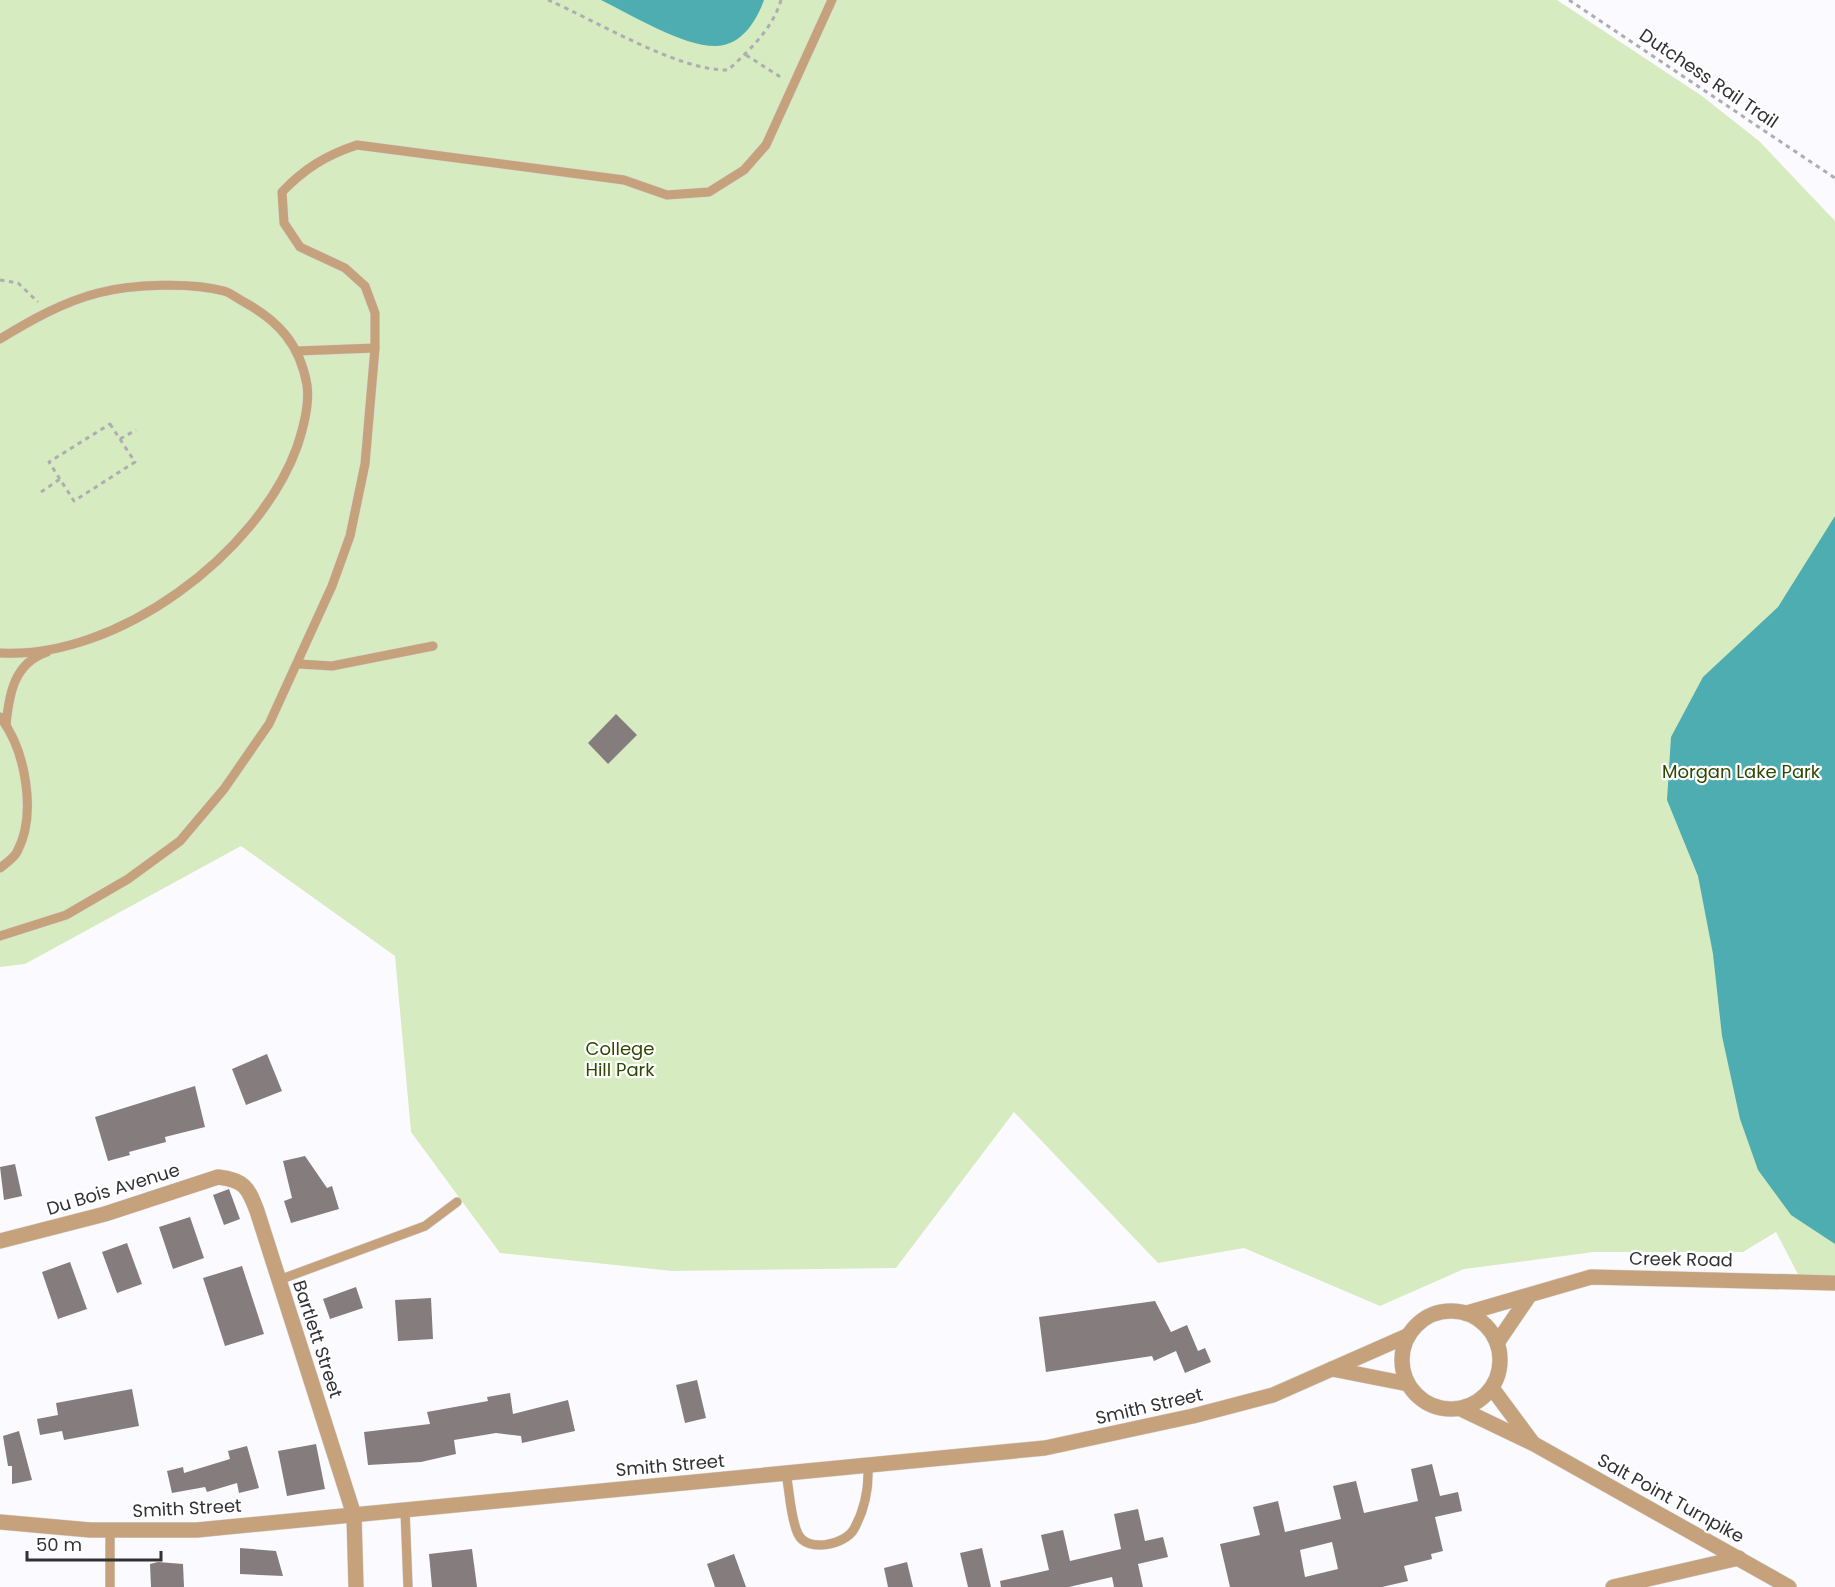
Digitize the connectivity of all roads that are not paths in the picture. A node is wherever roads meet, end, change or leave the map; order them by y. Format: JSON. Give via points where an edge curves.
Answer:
{"nodes":[{"id":1,"x":832,"y":0,"type":"edge"},
{"id":2,"x":0,"y":339,"type":"edge"},
{"id":3,"x":375,"y":348,"type":"junction"},
{"id":4,"x":297,"y":351,"type":"junction"},
{"id":5,"x":64,"y":646,"type":"junction"},
{"id":6,"x":433,"y":646,"type":"dead end"},
{"id":7,"x":0,"y":653,"type":"edge"},
{"id":8,"x":299,"y":664,"type":"junction"},
{"id":9,"x":3,"y":721,"type":"edge"},
{"id":10,"x":0,"y":868,"type":"edge"},
{"id":11,"x":0,"y":936,"type":"edge"},
{"id":12,"x":237,"y":1179,"type":"joint"},
{"id":13,"x":457,"y":1202,"type":"dead end"},
{"id":14,"x":0,"y":1241,"type":"edge"},
{"id":15,"x":279,"y":1280,"type":"junction"},
{"id":16,"x":1835,"y":1283,"type":"edge"},
{"id":17,"x":1529,"y":1296,"type":"junction"},
{"id":18,"x":1467,"y":1313,"type":"junction"},
{"id":19,"x":1409,"y":1335,"type":"junction"},
{"id":20,"x":1497,"y":1343,"type":"junction"},
{"id":21,"x":1332,"y":1370,"type":"junction"},
{"id":22,"x":1408,"y":1384,"type":"junction"},
{"id":23,"x":1492,"y":1388,"type":"junction"},
{"id":24,"x":1461,"y":1409,"type":"junction"},
{"id":25,"x":1534,"y":1444,"type":"junction"},
{"id":26,"x":868,"y":1466,"type":"junction"},
{"id":27,"x":786,"y":1474,"type":"junction"},
{"id":28,"x":405,"y":1510,"type":"junction"},
{"id":29,"x":354,"y":1515,"type":"junction"},
{"id":30,"x":0,"y":1522,"type":"edge"},
{"id":31,"x":110,"y":1530,"type":"junction"},
{"id":32,"x":1739,"y":1558,"type":"junction"},
{"id":33,"x":110,"y":1587,"type":"edge"},
{"id":34,"x":356,"y":1587,"type":"edge"},
{"id":35,"x":408,"y":1587,"type":"edge"},
{"id":36,"x":1613,"y":1587,"type":"edge"},
{"id":37,"x":1789,"y":1587,"type":"edge"}],
"edges":[{"from":1,"to":3,"type":"lane","via":[[766,145],[744,170],[709,192],[667,195],[624,180],[357,145],[332,153],[303,171],[282,192],[284,223],[300,247],[345,268],[365,286],[375,313]]},
{"from":2,"to":4,"type":"lane","via":[[46,312],[99,292],[162,284],[225,291],[270,316]]},
{"from":3,"to":4,"type":"lane"},
{"from":3,"to":8,"type":"lane","via":[[365,464],[350,536]]},
{"from":4,"to":5,"type":"lane","via":[[308,387],[304,428],[288,471],[259,516],[216,563],[173,597],[116,628]]},
{"from":5,"to":7,"type":"lane"},
{"from":5,"to":9,"type":"lane","via":[[39,655],[20,668]]},
{"from":6,"to":8,"type":"lane","via":[[332,666]]},
{"from":8,"to":11,"type":"lane","via":[[269,724],[224,789],[180,841],[128,879],[66,915]]},
{"from":9,"to":10,"type":"lane","via":[[24,770],[28,814],[17,853]]},
{"from":12,"to":14,"type":"street","name":"Du Bois Avenue","via":[[218,1178],[105,1214]]},
{"from":12,"to":15,"type":"street","name":"Bartlett Street","via":[[250,1193]]},
{"from":13,"to":15,"type":"lane","via":[[425,1226]]},
{"from":15,"to":29,"type":"street","name":"Bartlett Street"},
{"from":16,"to":17,"type":"street","name":"Creek Road","via":[[1591,1277]]},
{"from":17,"to":18,"type":"street","name":"Creek Road"},
{"from":17,"to":20,"type":"street"},
{"from":18,"to":19,"type":"street","via":[[1434,1314]]},
{"from":18,"to":20,"type":"street","via":[[1485,1324]]},
{"from":19,"to":21,"type":"street","name":"Smith Street"},
{"from":19,"to":22,"type":"street","via":[[1402,1360]]},
{"from":20,"to":23,"type":"street","via":[[1499,1374]]},
{"from":21,"to":22,"type":"street"},
{"from":21,"to":26,"type":"street","name":"Smith Street","via":[[1273,1395],[1096,1438],[1045,1448]]},
{"from":22,"to":24,"type":"street","via":[[1431,1405]]},
{"from":23,"to":24,"type":"street","via":[[1473,1405]]},
{"from":23,"to":25,"type":"street","name":"Salt Point Turnpike"},
{"from":24,"to":25,"type":"street","name":"Salt Point Turnpike"},
{"from":25,"to":32,"type":"street","name":"Salt Point Turnpike"},
{"from":26,"to":27,"type":"street","name":"Smith Street"},
{"from":26,"to":27,"type":"lane","via":[[869,1491],[853,1531],[843,1540],[817,1546],[798,1535]]},
{"from":27,"to":28,"type":"street","name":"Smith Street"},
{"from":28,"to":29,"type":"street","name":"Smith Street"},
{"from":28,"to":35,"type":"lane"},
{"from":29,"to":31,"type":"street","name":"Smith Street","via":[[197,1530]]},
{"from":29,"to":34,"type":"street","name":"Bartlett Street"},
{"from":30,"to":31,"type":"street","name":"Smith Street"},
{"from":31,"to":33,"type":"lane"},
{"from":32,"to":36,"type":"street"},
{"from":32,"to":37,"type":"street","name":"Salt Point Turnpike"}]}
